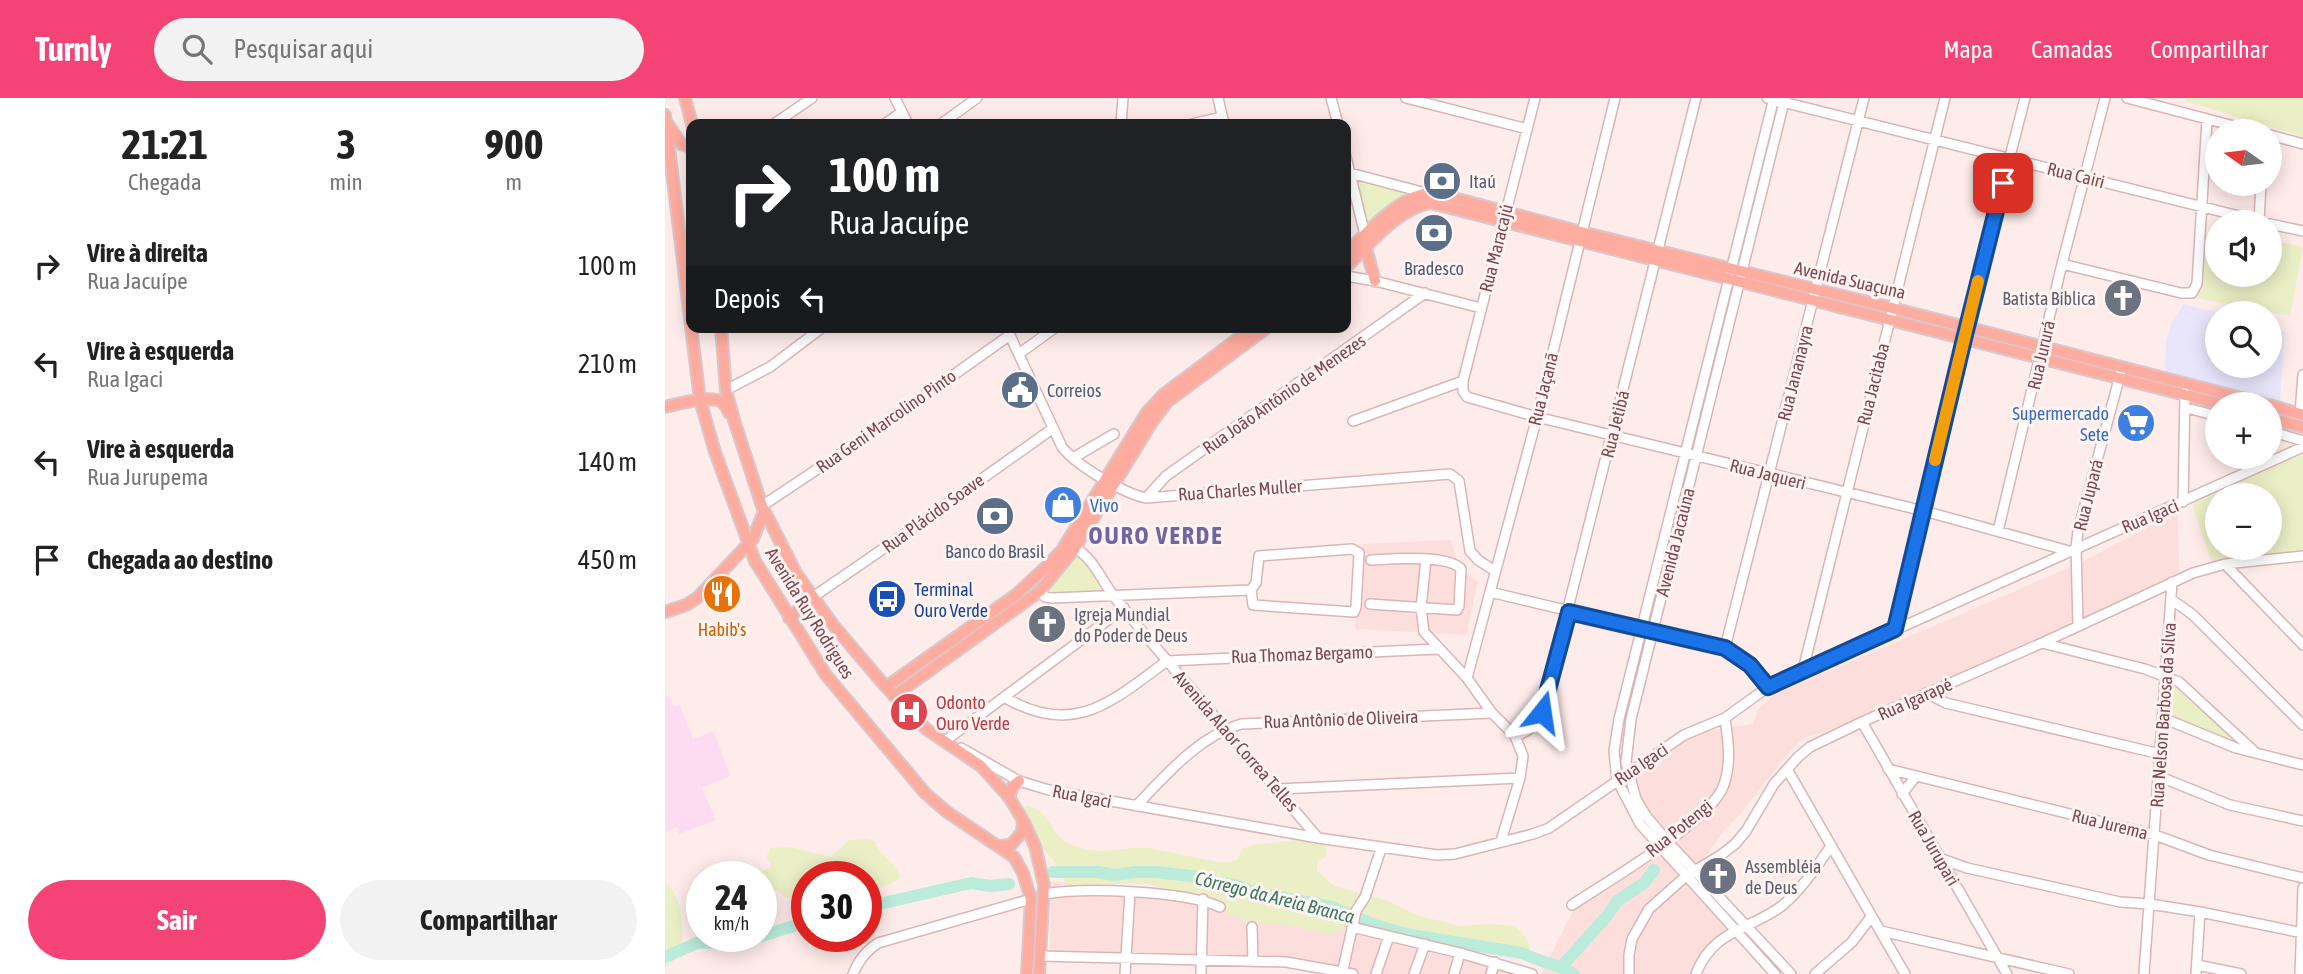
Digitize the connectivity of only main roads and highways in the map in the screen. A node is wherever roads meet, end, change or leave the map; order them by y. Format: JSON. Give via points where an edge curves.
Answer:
{"nodes":[{"id":1,"x":685,"y":98,"type":"edge"},
{"id":2,"x":666,"y":118,"type":"edge"},
{"id":3,"x":691,"y":119,"type":"edge"},
{"id":4,"x":686,"y":146,"type":"edge"},
{"id":5,"x":1429,"y":198,"type":"junction"},
{"id":6,"x":1351,"y":248,"type":"edge"},
{"id":7,"x":1366,"y":248,"type":"junction"},
{"id":8,"x":1351,"y":262,"type":"edge"},
{"id":9,"x":1375,"y":281,"type":"road end"},
{"id":10,"x":686,"y":284,"type":"edge"},
{"id":11,"x":1816,"y":295,"type":"junction"},
{"id":12,"x":692,"y":333,"type":"edge"},
{"id":13,"x":721,"y":333,"type":"edge"},
{"id":14,"x":1245,"y":333,"type":"edge"},
{"id":15,"x":1260,"y":333,"type":"edge"},
{"id":16,"x":1965,"y":334,"type":"junction"},
{"id":17,"x":2121,"y":373,"type":"junction"},
{"id":18,"x":2208,"y":392,"type":"edge"},
{"id":19,"x":2205,"y":399,"type":"edge"},
{"id":20,"x":700,"y":400,"type":"junction"},
{"id":21,"x":665,"y":407,"type":"edge"},
{"id":22,"x":2282,"y":407,"type":"edge"},
{"id":23,"x":2302,"y":409,"type":"edge"},
{"id":24,"x":2282,"y":421,"type":"edge"},
{"id":25,"x":2303,"y":427,"type":"edge"},
{"id":26,"x":737,"y":428,"type":"junction"},
{"id":27,"x":1109,"y":481,"type":"junction"},
{"id":28,"x":763,"y":509,"type":"junction"},
{"id":29,"x":749,"y":545,"type":"junction"},
{"id":30,"x":1075,"y":548,"type":"junction"},
{"id":31,"x":1062,"y":550,"type":"junction"},
{"id":32,"x":1036,"y":578,"type":"junction"},
{"id":33,"x":1039,"y":591,"type":"junction"},
{"id":34,"x":813,"y":597,"type":"junction"},
{"id":35,"x":665,"y":612,"type":"edge"},
{"id":36,"x":994,"y":616,"type":"junction"},
{"id":37,"x":789,"y":618,"type":"junction"},
{"id":38,"x":885,"y":687,"type":"junction"},
{"id":39,"x":894,"y":696,"type":"junction"},
{"id":40,"x":1019,"y":781,"type":"road end"},
{"id":41,"x":1009,"y":797,"type":"junction"},
{"id":42,"x":1023,"y":820,"type":"junction"},
{"id":43,"x":999,"y":846,"type":"junction"},
{"id":44,"x":1045,"y":894,"type":"junction"},
{"id":45,"x":1031,"y":899,"type":"junction"},
{"id":46,"x":1027,"y":974,"type":"edge"},
{"id":47,"x":1039,"y":974,"type":"edge"}],
"edges":[{"from":1,"to":3,"type":"main road"},
{"from":2,"to":4,"type":"main road"},
{"from":2,"to":10,"type":"main road","name":"Avenida Ruy Rodrigues"},
{"from":5,"to":6,"type":"main road","via":[[1407,200]]},
{"from":5,"to":7,"type":"main road","via":[[1406,211]]},
{"from":5,"to":11,"type":"main road","name":"Avenida Suaçuna"},
{"from":7,"to":8,"type":"main road"},
{"from":7,"to":9,"type":"main road"},
{"from":11,"to":16,"type":"main road","name":"Avenida Suaçuna","via":[[1890,320]]},
{"from":11,"to":16,"type":"main road","name":"Avenida Suaçuna","via":[[1892,308]]},
{"from":12,"to":20,"type":"main road","name":"Avenida Ruy Rodrigues"},
{"from":13,"to":26,"type":"main road","name":"Avenida Ruy Rodrigues","via":[[726,390]]},
{"from":14,"to":27,"type":"main road","via":[[1147,412]]},
{"from":15,"to":27,"type":"main road","via":[[1167,402]]},
{"from":16,"to":17,"type":"main road","name":"Avenida Suaçuna"},
{"from":17,"to":18,"type":"main road","name":"Avenida Suaçuna"},
{"from":17,"to":19,"type":"main road","name":"Avenida Suaçuna"},
{"from":20,"to":21,"type":"main road"},
{"from":20,"to":26,"type":"main road","via":[[723,403]]},
{"from":20,"to":29,"type":"main road","name":"Avenida Ruy Rodrigues"},
{"from":22,"to":23,"type":"main road","name":"Avenida Suaçuna"},
{"from":24,"to":25,"type":"main road"},
{"from":26,"to":28,"type":"main road","name":"Avenida Ruy Rodrigues"},
{"from":27,"to":30,"type":"main road"},
{"from":27,"to":31,"type":"main road"},
{"from":28,"to":29,"type":"main road"},
{"from":28,"to":34,"type":"main road","name":"Avenida Ruy Rodrigues"},
{"from":29,"to":35,"type":"main road","via":[[697,598]]},
{"from":29,"to":37,"type":"main road","name":"Avenida Ruy Rodrigues"},
{"from":30,"to":31,"type":"main road"},
{"from":30,"to":33,"type":"main road"},
{"from":31,"to":32,"type":"main road"},
{"from":32,"to":33,"type":"main road"},
{"from":32,"to":36,"type":"main road"},
{"from":33,"to":36,"type":"main road"},
{"from":34,"to":37,"type":"main road"},
{"from":34,"to":38,"type":"main road","name":"Avenida Ruy Rodrigues"},
{"from":36,"to":38,"type":"main road"},
{"from":36,"to":39,"type":"main road"},
{"from":37,"to":43,"type":"main road","name":"Avenida Ruy Rodrigues","via":[[826,675],[925,793]]},
{"from":38,"to":39,"type":"main road","name":"Avenida Ruy Rodrigues"},
{"from":39,"to":41,"type":"main road","name":"Avenida Ruy Rodrigues","via":[[926,729],[981,766]]},
{"from":40,"to":41,"type":"main road"},
{"from":41,"to":42,"type":"main road","name":"Avenida Ruy Rodrigues"},
{"from":42,"to":43,"type":"main road","via":[[1018,839]]},
{"from":42,"to":44,"type":"main road","name":"Avenida Ruy Rodrigues","via":[[1035,846]]},
{"from":43,"to":45,"type":"main road","name":"Avenida Ruy Rodrigues","via":[[1014,857]]},
{"from":44,"to":45,"type":"main road"},
{"from":44,"to":47,"type":"main road","name":"Avenida Ruy Rodrigues"},
{"from":45,"to":46,"type":"main road","name":"Avenida Ruy Rodrigues"}]}
